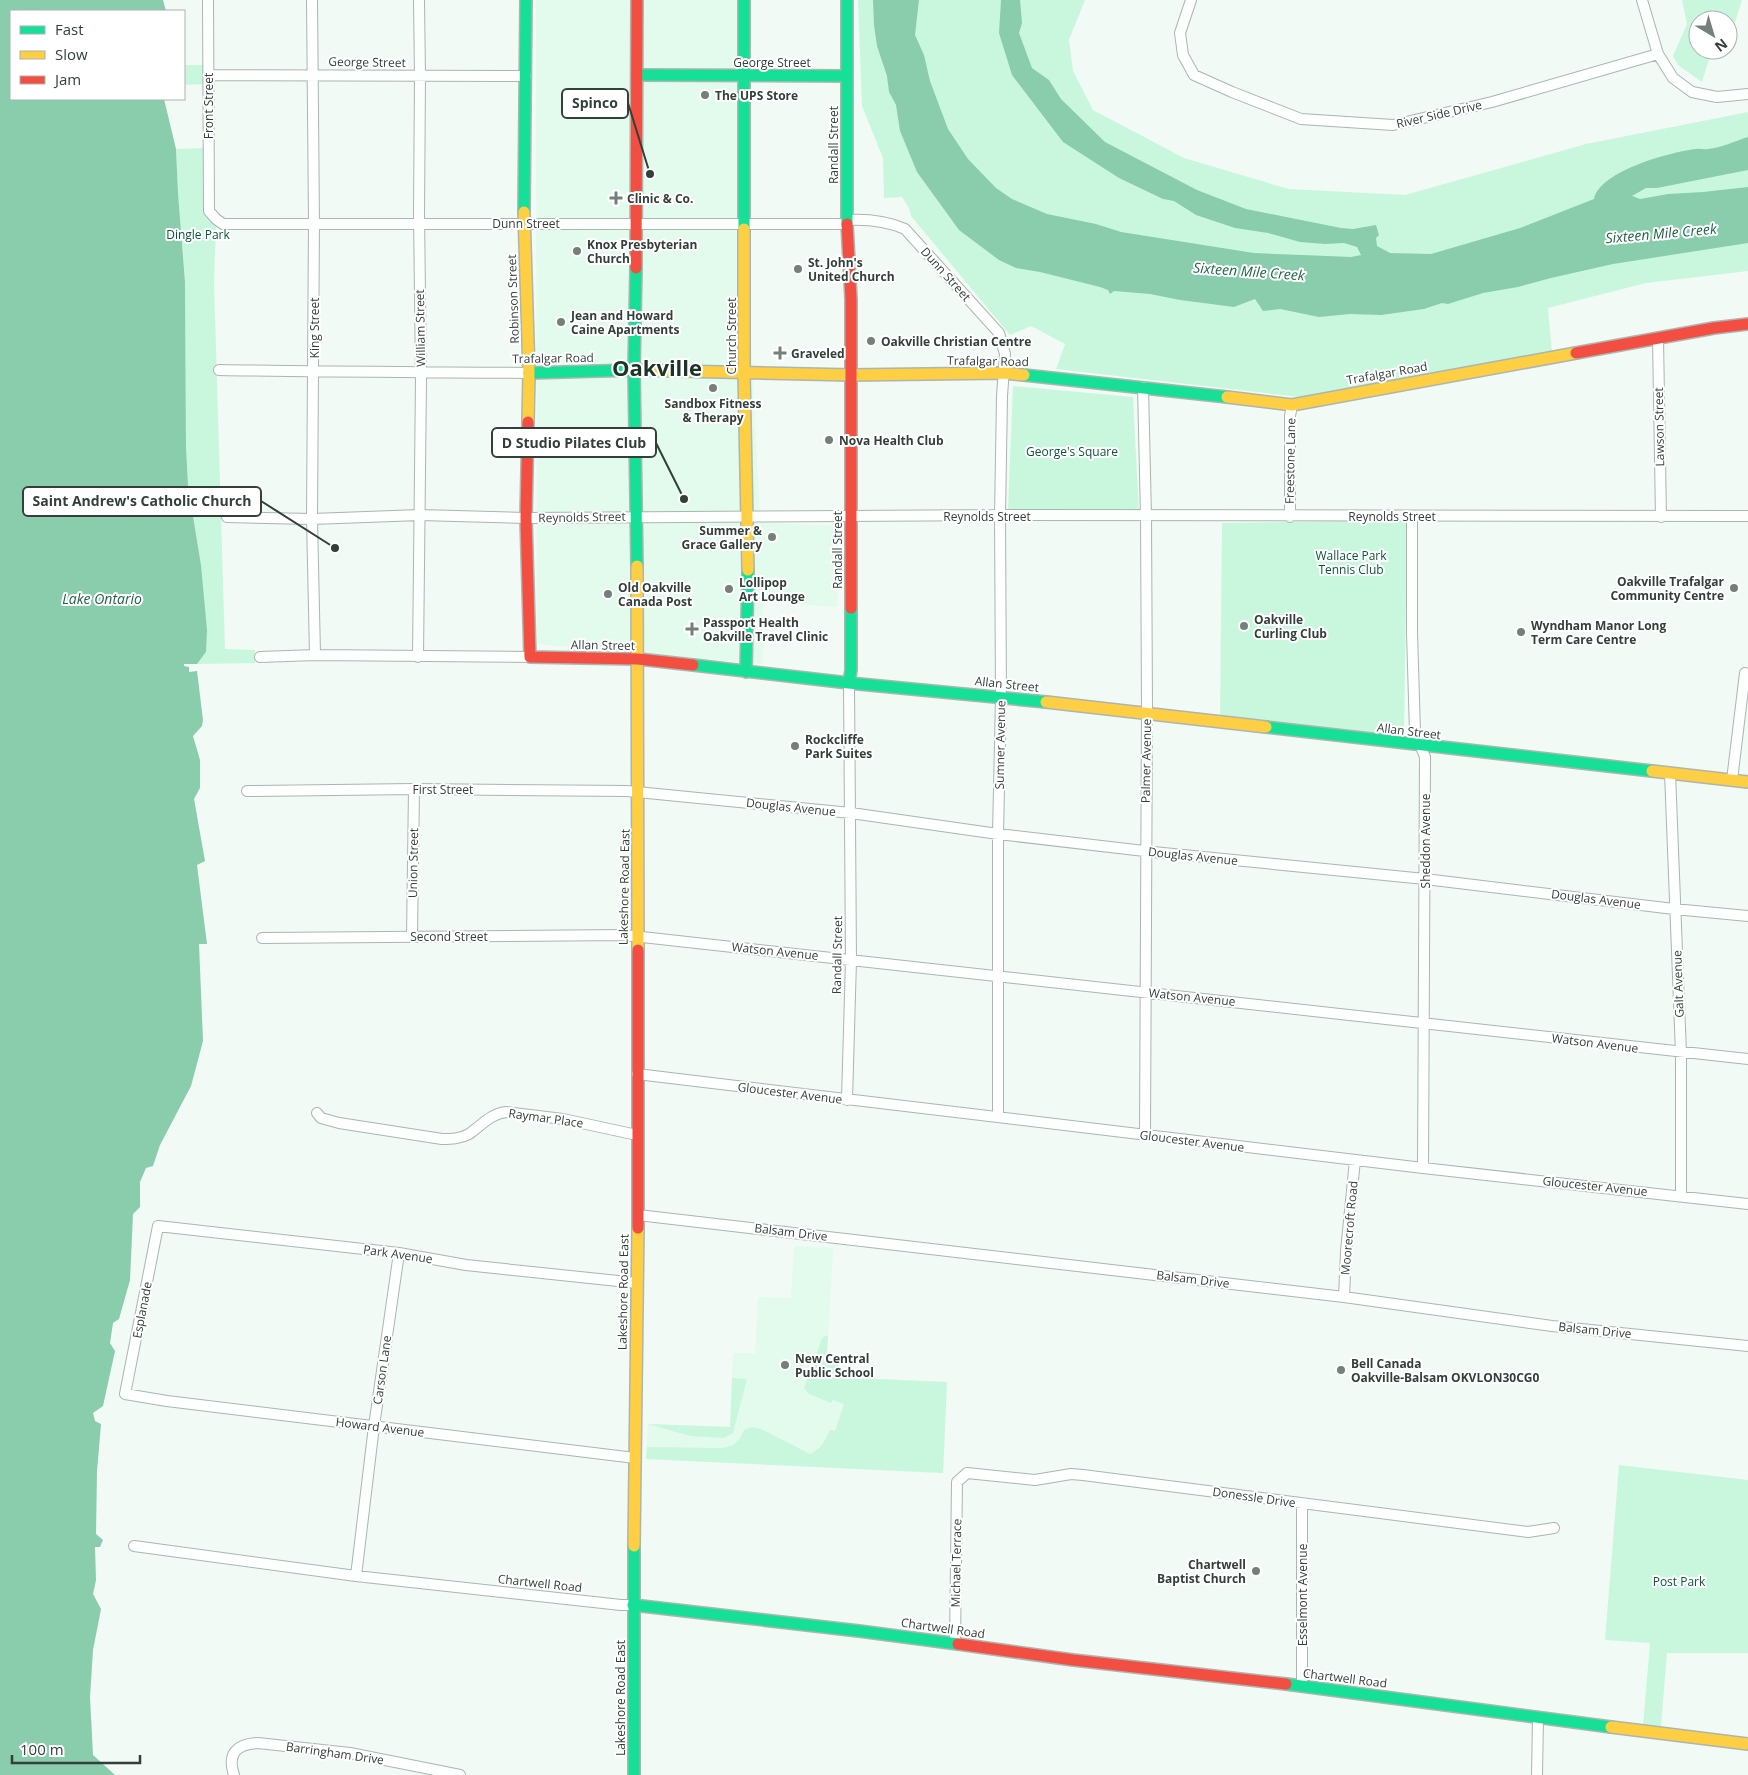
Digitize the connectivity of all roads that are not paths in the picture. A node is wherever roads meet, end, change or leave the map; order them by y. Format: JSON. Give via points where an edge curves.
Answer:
{"nodes":[{"id":1,"x":208,"y":0,"type":"edge"},
{"id":2,"x":312,"y":0,"type":"edge"},
{"id":3,"x":419,"y":0,"type":"edge"},
{"id":4,"x":526,"y":0,"type":"edge"},
{"id":5,"x":637,"y":0,"type":"edge"},
{"id":6,"x":744,"y":0,"type":"edge"},
{"id":7,"x":847,"y":0,"type":"edge"},
{"id":8,"x":1191,"y":0,"type":"edge"},
{"id":9,"x":1642,"y":0,"type":"edge"},
{"id":10,"x":1658,"y":54,"type":"junction"},
{"id":11,"x":312,"y":74,"type":"junction"},
{"id":12,"x":208,"y":75,"type":"junction"},
{"id":13,"x":637,"y":75,"type":"junction"},
{"id":14,"x":420,"y":76,"type":"junction"},
{"id":15,"x":526,"y":76,"type":"junction"},
{"id":16,"x":745,"y":76,"type":"junction"},
{"id":17,"x":847,"y":76,"type":"junction"},
{"id":18,"x":1748,"y":94,"type":"edge"},
{"id":19,"x":209,"y":211,"type":"joint"},
{"id":20,"x":419,"y":222,"type":"junction"},
{"id":21,"x":847,"y":222,"type":"junction"},
{"id":22,"x":314,"y":223,"type":"junction"},
{"id":23,"x":524,"y":223,"type":"junction"},
{"id":24,"x":637,"y":224,"type":"junction"},
{"id":25,"x":744,"y":224,"type":"junction"},
{"id":26,"x":1748,"y":324,"type":"edge"},
{"id":27,"x":1658,"y":338,"type":"junction"},
{"id":28,"x":219,"y":370,"type":"dead end"},
{"id":29,"x":634,"y":370,"type":"junction"},
{"id":30,"x":421,"y":371,"type":"junction"},
{"id":31,"x":313,"y":372,"type":"junction"},
{"id":32,"x":529,"y":373,"type":"junction"},
{"id":33,"x":1005,"y":373,"type":"junction"},
{"id":34,"x":744,"y":374,"type":"junction"},
{"id":35,"x":851,"y":375,"type":"junction"},
{"id":36,"x":1143,"y":387,"type":"junction"},
{"id":37,"x":1292,"y":405,"type":"junction"},
{"id":38,"x":420,"y":515,"type":"junction"},
{"id":39,"x":851,"y":516,"type":"junction"},
{"id":40,"x":1000,"y":516,"type":"junction"},
{"id":41,"x":1146,"y":516,"type":"junction"},
{"id":42,"x":1412,"y":516,"type":"junction"},
{"id":43,"x":1748,"y":516,"type":"edge"},
{"id":44,"x":227,"y":517,"type":"dead end"},
{"id":45,"x":637,"y":517,"type":"junction"},
{"id":46,"x":747,"y":517,"type":"junction"},
{"id":47,"x":1290,"y":517,"type":"junction"},
{"id":48,"x":1661,"y":517,"type":"junction"},
{"id":49,"x":526,"y":518,"type":"junction"},
{"id":50,"x":312,"y":519,"type":"junction"},
{"id":51,"x":315,"y":655,"type":"junction"},
{"id":52,"x":260,"y":657,"type":"dead end"},
{"id":53,"x":418,"y":657,"type":"junction"},
{"id":54,"x":530,"y":657,"type":"junction"},
{"id":55,"x":638,"y":659,"type":"junction"},
{"id":56,"x":746,"y":672,"type":"junction"},
{"id":57,"x":1746,"y":673,"type":"dead end"},
{"id":58,"x":849,"y":683,"type":"junction"},
{"id":59,"x":1001,"y":697,"type":"junction"},
{"id":60,"x":1147,"y":713,"type":"junction"},
{"id":61,"x":1421,"y":746,"type":"junction"},
{"id":62,"x":1670,"y":773,"type":"junction"},
{"id":63,"x":1732,"y":780,"type":"junction"},
{"id":64,"x":1748,"y":782,"type":"edge"},
{"id":65,"x":414,"y":789,"type":"junction"},
{"id":66,"x":247,"y":791,"type":"dead end"},
{"id":67,"x":638,"y":792,"type":"junction"},
{"id":68,"x":851,"y":813,"type":"junction"},
{"id":69,"x":998,"y":834,"type":"junction"},
{"id":70,"x":1146,"y":851,"type":"junction"},
{"id":71,"x":1425,"y":879,"type":"junction"},
{"id":72,"x":1674,"y":909,"type":"junction"},
{"id":73,"x":1748,"y":916,"type":"edge"},
{"id":74,"x":412,"y":936,"type":"junction"},
{"id":75,"x":637,"y":936,"type":"junction"},
{"id":76,"x":262,"y":938,"type":"dead end"},
{"id":77,"x":852,"y":960,"type":"junction"},
{"id":78,"x":998,"y":976,"type":"junction"},
{"id":79,"x":1146,"y":992,"type":"junction"},
{"id":80,"x":1424,"y":1023,"type":"junction"},
{"id":81,"x":1681,"y":1053,"type":"junction"},
{"id":82,"x":1748,"y":1060,"type":"edge"},
{"id":83,"x":637,"y":1074,"type":"junction"},
{"id":84,"x":847,"y":1100,"type":"junction"},
{"id":85,"x":317,"y":1113,"type":"dead end"},
{"id":86,"x":998,"y":1117,"type":"junction"},
{"id":87,"x":637,"y":1135,"type":"junction"},
{"id":88,"x":1146,"y":1135,"type":"junction"},
{"id":89,"x":1355,"y":1160,"type":"junction"},
{"id":90,"x":1423,"y":1168,"type":"junction"},
{"id":91,"x":1681,"y":1196,"type":"junction"},
{"id":92,"x":1748,"y":1204,"type":"edge"},
{"id":93,"x":638,"y":1215,"type":"junction"},
{"id":94,"x":158,"y":1226,"type":"joint"},
{"id":95,"x":398,"y":1253,"type":"junction"},
{"id":96,"x":637,"y":1283,"type":"junction"},
{"id":97,"x":1344,"y":1297,"type":"junction"},
{"id":98,"x":1748,"y":1346,"type":"edge"},
{"id":99,"x":125,"y":1394,"type":"joint"},
{"id":100,"x":374,"y":1426,"type":"junction"},
{"id":101,"x":634,"y":1458,"type":"junction"},
{"id":102,"x":957,"y":1482,"type":"joint"},
{"id":103,"x":1302,"y":1504,"type":"junction"},
{"id":104,"x":1554,"y":1528,"type":"dead end"},
{"id":105,"x":134,"y":1546,"type":"dead end"},
{"id":106,"x":356,"y":1576,"type":"junction"},
{"id":107,"x":633,"y":1605,"type":"junction"},
{"id":108,"x":955,"y":1644,"type":"junction"},
{"id":109,"x":1302,"y":1686,"type":"junction"},
{"id":110,"x":1538,"y":1718,"type":"junction"},
{"id":111,"x":1748,"y":1744,"type":"edge"},
{"id":112,"x":234,"y":1775,"type":"edge"},
{"id":113,"x":460,"y":1775,"type":"edge"},
{"id":114,"x":634,"y":1775,"type":"edge"},
{"id":115,"x":1536,"y":1775,"type":"edge"}],
"edges":[{"from":1,"to":12,"type":"street","name":"Front Street"},
{"from":2,"to":11,"type":"street","name":"King Street"},
{"from":3,"to":14,"type":"street","name":"William Street"},
{"from":4,"to":15,"type":"street","name":"Robinson Street"},
{"from":5,"to":13,"type":"street","name":"Lakeshore Road East"},
{"from":6,"to":16,"type":"street","name":"Church Street"},
{"from":7,"to":17,"type":"street","name":"Randall Street"},
{"from":8,"to":10,"type":"street","name":"River Side Drive","via":[[1180,33],[1183,55],[1194,75],[1301,118],[1393,125],[1492,102]]},
{"from":9,"to":10,"type":"street"},
{"from":10,"to":18,"type":"street","via":[[1673,78],[1692,92],[1717,97]]},
{"from":11,"to":12,"type":"street","name":"George Street"},
{"from":11,"to":14,"type":"street","name":"George Street"},
{"from":11,"to":22,"type":"street","name":"King Street"},
{"from":12,"to":19,"type":"street","name":"Front Street"},
{"from":13,"to":16,"type":"street","name":"George Street"},
{"from":13,"to":24,"type":"street","name":"Lakeshore Road East"},
{"from":14,"to":15,"type":"street","name":"George Street"},
{"from":14,"to":20,"type":"street","name":"William Street"},
{"from":15,"to":23,"type":"street","name":"Robinson Street"},
{"from":16,"to":17,"type":"street","name":"George Street"},
{"from":16,"to":25,"type":"street","name":"Church Street"},
{"from":17,"to":21,"type":"street","name":"Randall Street"},
{"from":19,"to":22,"type":"street","name":"Dunn Street","via":[[223,224]]},
{"from":20,"to":22,"type":"street","name":"Dunn Street"},
{"from":20,"to":23,"type":"street","name":"Dunn Street"},
{"from":20,"to":30,"type":"street","name":"William Street"},
{"from":21,"to":25,"type":"street","name":"Dunn Street"},
{"from":21,"to":33,"type":"street","name":"Dunn Street","via":[[876,221],[905,229],[999,333],[1005,354]]},
{"from":21,"to":35,"type":"street","name":"Randall Street"},
{"from":22,"to":31,"type":"street","name":"King Street"},
{"from":23,"to":24,"type":"street","name":"Dunn Street"},
{"from":23,"to":32,"type":"street","name":"Robinson Street"},
{"from":24,"to":25,"type":"street","name":"Dunn Street"},
{"from":24,"to":29,"type":"street","name":"Lakeshore Road East"},
{"from":25,"to":34,"type":"street","name":"Church Street"},
{"from":26,"to":27,"type":"street","name":"Trafalgar Road"},
{"from":27,"to":37,"type":"street","name":"Trafalgar Road"},
{"from":27,"to":48,"type":"street","name":"Lawson Street"},
{"from":28,"to":31,"type":"street","name":"Trafalgar Road"},
{"from":29,"to":32,"type":"street","name":"Trafalgar Road"},
{"from":29,"to":34,"type":"street","name":"Trafalgar Road"},
{"from":29,"to":45,"type":"street","name":"Lakeshore Road East"},
{"from":30,"to":31,"type":"street","name":"Trafalgar Road"},
{"from":30,"to":32,"type":"street","name":"Trafalgar Road"},
{"from":30,"to":38,"type":"street","name":"William Street"},
{"from":31,"to":50,"type":"street","name":"King Street"},
{"from":32,"to":49,"type":"street","name":"Robinson Street"},
{"from":33,"to":35,"type":"street","name":"Trafalgar Road"},
{"from":33,"to":36,"type":"street","name":"Trafalgar Road"},
{"from":33,"to":40,"type":"street","name":"Sumner Avenue"},
{"from":34,"to":35,"type":"street","name":"Trafalgar Road"},
{"from":34,"to":46,"type":"street","name":"Church Street"},
{"from":35,"to":39,"type":"street","name":"Randall Street"},
{"from":36,"to":37,"type":"street","name":"Trafalgar Road"},
{"from":36,"to":41,"type":"street","name":"Palmer Avenue"},
{"from":37,"to":47,"type":"street","name":"Freestone Lane"},
{"from":38,"to":49,"type":"street","name":"Reynolds Street"},
{"from":38,"to":50,"type":"street","name":"Reynolds Street"},
{"from":38,"to":53,"type":"street","name":"William Street"},
{"from":39,"to":40,"type":"street","name":"Reynolds Street"},
{"from":39,"to":46,"type":"street","name":"Reynolds Street"},
{"from":39,"to":58,"type":"street","name":"Randall Street"},
{"from":40,"to":41,"type":"street","name":"Reynolds Street"},
{"from":40,"to":59,"type":"street","name":"Sumner Avenue"},
{"from":41,"to":47,"type":"street","name":"Reynolds Street"},
{"from":41,"to":60,"type":"street","name":"Palmer Avenue"},
{"from":42,"to":47,"type":"street","name":"Reynolds Street"},
{"from":42,"to":48,"type":"street","name":"Reynolds Street"},
{"from":42,"to":61,"type":"street","name":"Sheddon Avenue","via":[[1412,633],[1416,732]]},
{"from":43,"to":48,"type":"street","name":"Reynolds Street"},
{"from":44,"to":50,"type":"street","name":"Reynolds Street"},
{"from":45,"to":46,"type":"street","name":"Reynolds Street"},
{"from":45,"to":49,"type":"street","name":"Reynolds Street"},
{"from":45,"to":55,"type":"street","name":"Lakeshore Road East"},
{"from":46,"to":56,"type":"street","name":"Church Street"},
{"from":49,"to":54,"type":"street","name":"Robinson Street"},
{"from":50,"to":51,"type":"street","name":"King Street"},
{"from":51,"to":52,"type":"street","name":"Allan Street"},
{"from":51,"to":53,"type":"street","name":"Allan Street"},
{"from":53,"to":54,"type":"street","name":"Allan Street"},
{"from":54,"to":55,"type":"street","name":"Allan Street"},
{"from":55,"to":56,"type":"street","name":"Allan Street"},
{"from":55,"to":67,"type":"street","name":"Lakeshore Road East"},
{"from":56,"to":58,"type":"street","name":"Allan Street"},
{"from":57,"to":63,"type":"street"},
{"from":58,"to":59,"type":"street","name":"Allan Street"},
{"from":58,"to":68,"type":"street","name":"Randall Street"},
{"from":59,"to":60,"type":"street","name":"Allan Street"},
{"from":59,"to":69,"type":"street","name":"Sumner Avenue"},
{"from":60,"to":61,"type":"street","name":"Allan Street"},
{"from":60,"to":70,"type":"street","name":"Palmer Avenue"},
{"from":61,"to":62,"type":"street","name":"Allan Street"},
{"from":61,"to":71,"type":"street","name":"Sheddon Avenue","via":[[1425,757]]},
{"from":62,"to":63,"type":"street","name":"Allan Street"},
{"from":62,"to":72,"type":"street","name":"Galt Avenue"},
{"from":63,"to":64,"type":"street","name":"Allan Street"},
{"from":65,"to":66,"type":"street","name":"First Street"},
{"from":65,"to":67,"type":"street","name":"First Street"},
{"from":65,"to":74,"type":"street","name":"Union Street"},
{"from":67,"to":68,"type":"street","name":"Douglas Avenue"},
{"from":67,"to":75,"type":"street","name":"Lakeshore Road East"},
{"from":68,"to":69,"type":"street","name":"Douglas Avenue"},
{"from":68,"to":77,"type":"street","name":"Randall Street"},
{"from":69,"to":70,"type":"street","name":"Douglas Avenue"},
{"from":69,"to":78,"type":"street","name":"Sumner Avenue"},
{"from":70,"to":71,"type":"street","name":"Douglas Avenue"},
{"from":70,"to":79,"type":"street","name":"Palmer Avenue"},
{"from":71,"to":72,"type":"street","name":"Douglas Avenue"},
{"from":71,"to":80,"type":"street","name":"Sheddon Avenue"},
{"from":72,"to":73,"type":"street","name":"Douglas Avenue"},
{"from":72,"to":81,"type":"street","name":"Galt Avenue"},
{"from":74,"to":75,"type":"street","name":"Second Street"},
{"from":74,"to":76,"type":"street","name":"Second Street"},
{"from":75,"to":77,"type":"street","name":"Watson Avenue"},
{"from":75,"to":83,"type":"street","name":"Lakeshore Road East"},
{"from":77,"to":78,"type":"street","name":"Watson Avenue"},
{"from":77,"to":84,"type":"street","name":"Randall Street"},
{"from":78,"to":79,"type":"street","name":"Watson Avenue"},
{"from":78,"to":86,"type":"street","name":"Sumner Avenue"},
{"from":79,"to":80,"type":"street","name":"Watson Avenue"},
{"from":79,"to":88,"type":"street","name":"Palmer Avenue"},
{"from":80,"to":81,"type":"street","name":"Watson Avenue"},
{"from":80,"to":90,"type":"street","name":"Sheddon Avenue"},
{"from":81,"to":82,"type":"street","name":"Watson Avenue"},
{"from":81,"to":91,"type":"street","name":"Galt Avenue"},
{"from":83,"to":84,"type":"street","name":"Gloucester Avenue"},
{"from":83,"to":87,"type":"street","name":"Lakeshore Road East"},
{"from":84,"to":86,"type":"street","name":"Gloucester Avenue"},
{"from":85,"to":87,"type":"street","name":"Raymar Place","via":[[339,1123],[442,1139],[468,1134],[491,1116],[506,1112],[563,1119]]},
{"from":86,"to":88,"type":"street","name":"Gloucester Avenue"},
{"from":87,"to":93,"type":"street","name":"Lakeshore Road East"},
{"from":88,"to":89,"type":"street","name":"Gloucester Avenue"},
{"from":89,"to":90,"type":"street","name":"Gloucester Avenue"},
{"from":89,"to":97,"type":"street","name":"Moorecroft Road"},
{"from":90,"to":91,"type":"street","name":"Gloucester Avenue"},
{"from":91,"to":92,"type":"street","name":"Gloucester Avenue"},
{"from":93,"to":96,"type":"street","name":"Lakeshore Road East"},
{"from":93,"to":97,"type":"street","name":"Balsam Drive"},
{"from":94,"to":95,"type":"street","name":"Park Avenue"},
{"from":94,"to":99,"type":"street","name":"Esplanade"},
{"from":95,"to":96,"type":"street","name":"Park Avenue","via":[[466,1265]]},
{"from":95,"to":100,"type":"street","name":"Carson Lane"},
{"from":96,"to":101,"type":"street","name":"Lakeshore Road East"},
{"from":97,"to":98,"type":"street","name":"Balsam Drive","via":[[1552,1326]]},
{"from":99,"to":100,"type":"street","name":"Howard Avenue"},
{"from":100,"to":101,"type":"street","name":"Howard Avenue"},
{"from":100,"to":106,"type":"street","name":"Carson Lane"},
{"from":101,"to":107,"type":"street","name":"Lakeshore Road East"},
{"from":102,"to":103,"type":"street","name":"Donessle Drive","via":[[967,1473],[1035,1480],[1071,1474]]},
{"from":102,"to":108,"type":"street","name":"Michael Terrace"},
{"from":103,"to":104,"type":"street","name":"Donessle Drive","via":[[1528,1532]]},
{"from":103,"to":109,"type":"street","name":"Esselmont Avenue"},
{"from":105,"to":106,"type":"street","name":"Chartwell Road"},
{"from":106,"to":107,"type":"street","name":"Chartwell Road"},
{"from":107,"to":108,"type":"street","name":"Chartwell Road"},
{"from":107,"to":114,"type":"street","name":"Lakeshore Road East"},
{"from":108,"to":109,"type":"street","name":"Chartwell Road"},
{"from":109,"to":110,"type":"street","name":"Chartwell Road"},
{"from":110,"to":111,"type":"street","name":"Chartwell Road"},
{"from":110,"to":115,"type":"street"},
{"from":112,"to":113,"type":"street","name":"Barringham Drive","via":[[231,1765],[235,1750],[249,1743],[350,1753]]}]}
